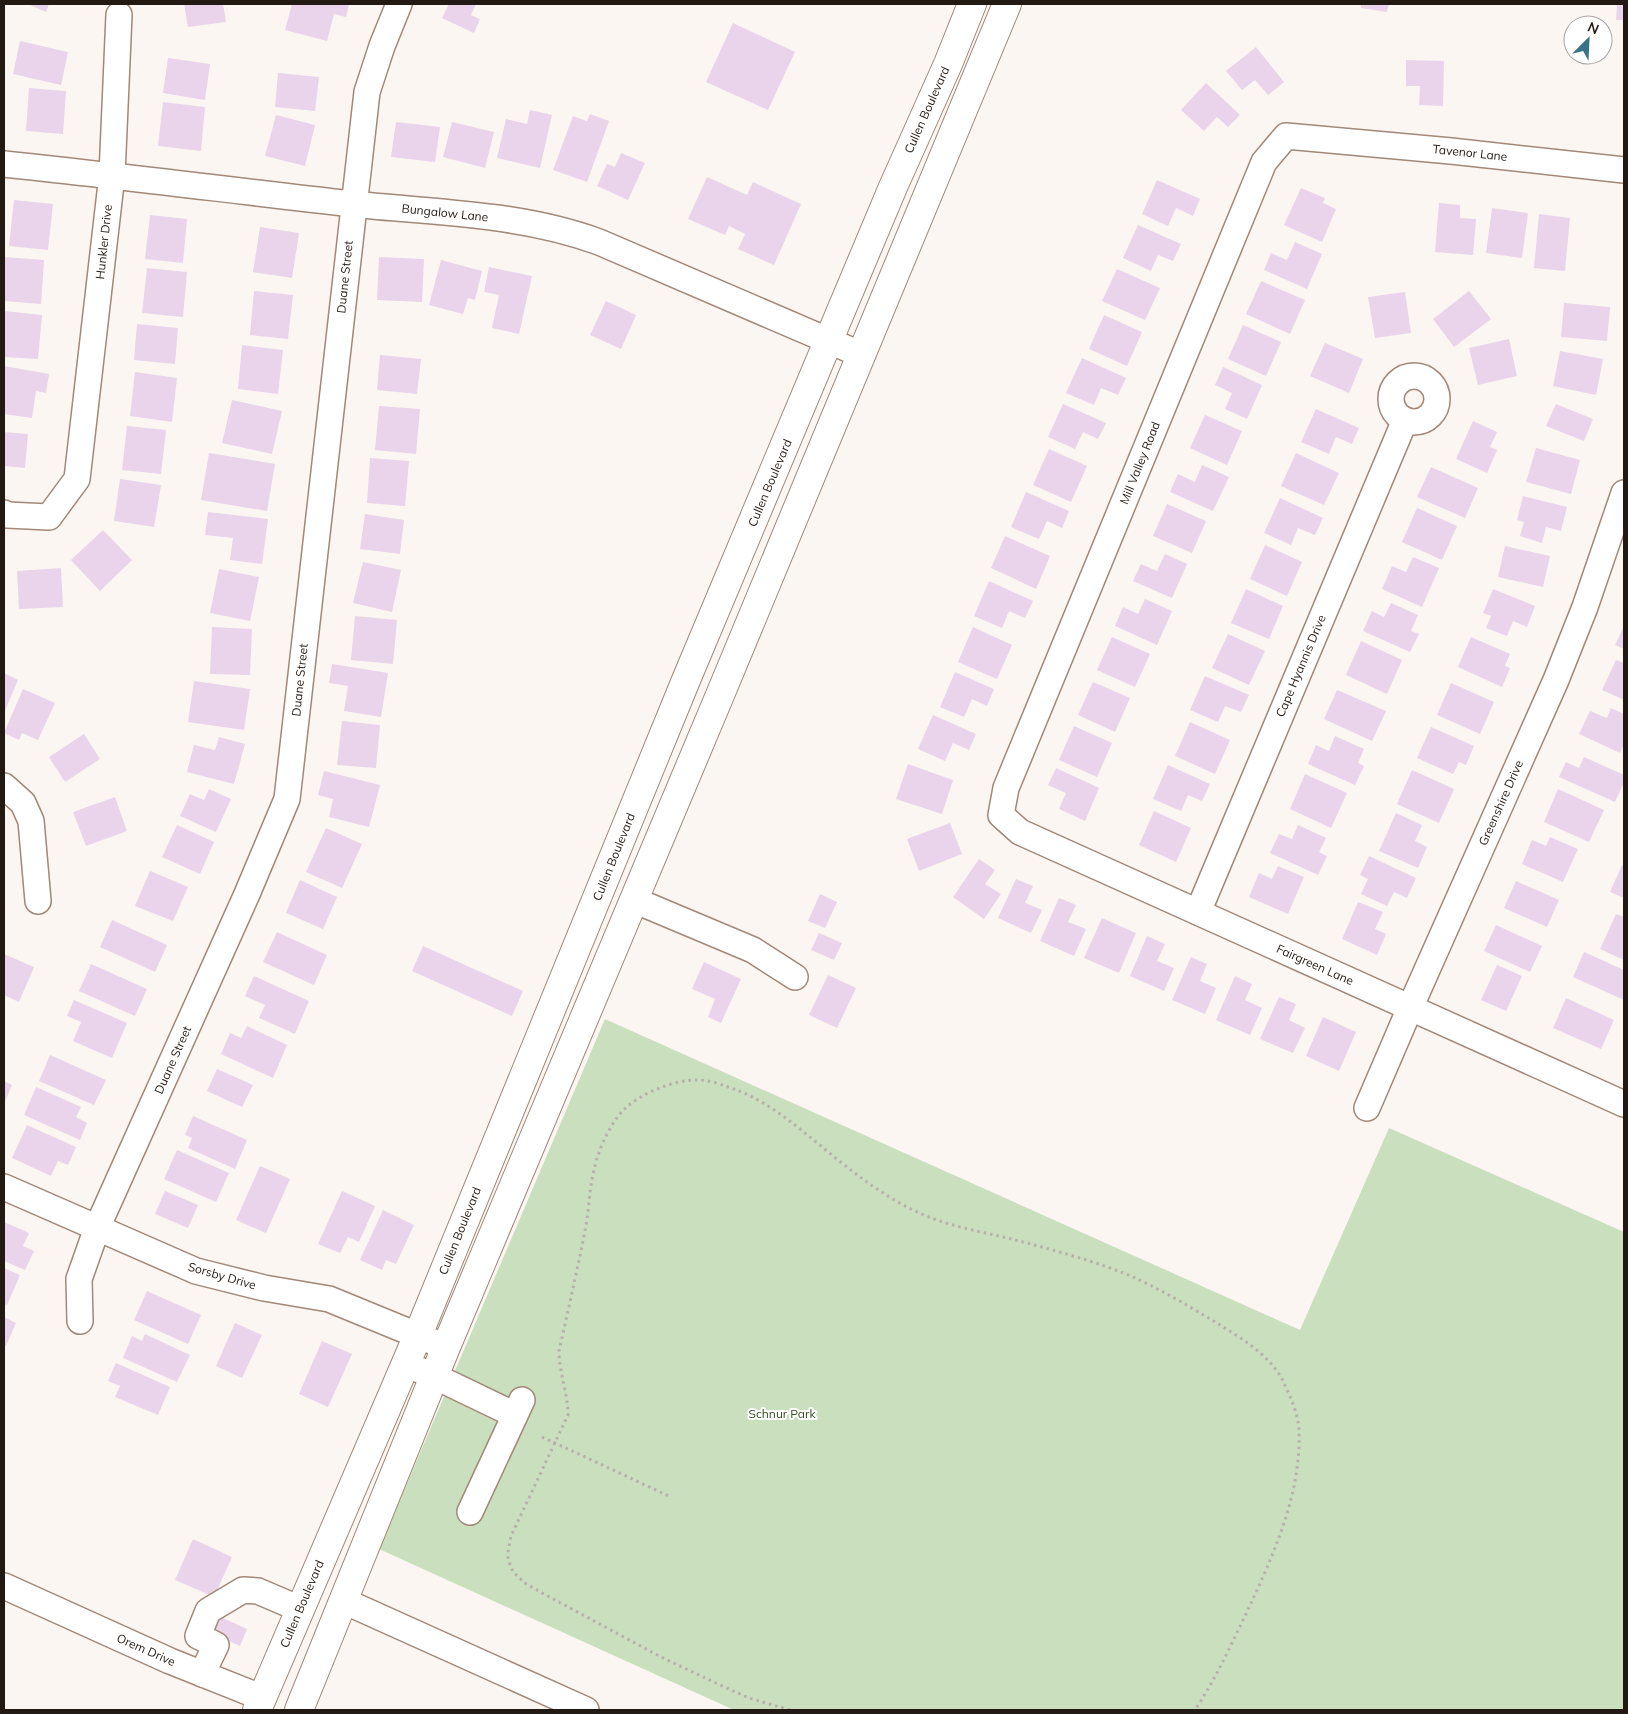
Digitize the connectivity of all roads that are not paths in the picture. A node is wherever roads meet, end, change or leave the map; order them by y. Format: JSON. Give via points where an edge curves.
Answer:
{"nodes":[{"id":1,"x":399,"y":4,"type":"edge"},
{"id":2,"x":972,"y":4,"type":"edge"},
{"id":3,"x":1007,"y":4,"type":"edge"},
{"id":4,"x":119,"y":15,"type":"dead end"},
{"id":5,"x":948,"y":64,"type":"junction"},
{"id":6,"x":977,"y":77,"type":"junction"},
{"id":7,"x":1315,"y":138,"type":"joint"},
{"id":8,"x":4,"y":164,"type":"edge"},
{"id":9,"x":1624,"y":170,"type":"edge"},
{"id":10,"x":112,"y":175,"type":"junction"},
{"id":11,"x":354,"y":204,"type":"junction"},
{"id":12,"x":830,"y":341,"type":"junction"},
{"id":13,"x":862,"y":355,"type":"junction"},
{"id":14,"x":1405,"y":420,"type":"dead end"},
{"id":15,"x":1624,"y":493,"type":"edge"},
{"id":16,"x":4,"y":513,"type":"edge"},
{"id":17,"x":686,"y":680,"type":"junction"},
{"id":18,"x":720,"y":696,"type":"junction"},
{"id":19,"x":4,"y":786,"type":"edge"},
{"id":20,"x":1009,"y":822,"type":"joint"},
{"id":21,"x":634,"y":900,"type":"junction"},
{"id":22,"x":38,"y":901,"type":"dead end"},
{"id":23,"x":1198,"y":912,"type":"junction"},
{"id":24,"x":794,"y":977,"type":"dead end"},
{"id":25,"x":1410,"y":1008,"type":"junction"},
{"id":26,"x":548,"y":1019,"type":"junction"},
{"id":27,"x":579,"y":1032,"type":"junction"},
{"id":28,"x":1624,"y":1104,"type":"edge"},
{"id":29,"x":1367,"y":1108,"type":"dead end"},
{"id":30,"x":4,"y":1187,"type":"edge"},
{"id":31,"x":97,"y":1228,"type":"junction"},
{"id":32,"x":80,"y":1321,"type":"dead end"},
{"id":33,"x":418,"y":1335,"type":"junction"},
{"id":34,"x":446,"y":1346,"type":"junction"},
{"id":35,"x":405,"y":1364,"type":"junction"},
{"id":36,"x":434,"y":1376,"type":"junction"},
{"id":37,"x":470,"y":1512,"type":"dead end"},
{"id":38,"x":4,"y":1586,"type":"edge"},
{"id":39,"x":344,"y":1601,"type":"junction"},
{"id":40,"x":300,"y":1609,"type":"junction"},
{"id":41,"x":202,"y":1674,"type":"junction"},
{"id":42,"x":260,"y":1704,"type":"edge"},
{"id":43,"x":289,"y":1710,"type":"edge"},
{"id":44,"x":299,"y":1710,"type":"edge"},
{"id":45,"x":586,"y":1710,"type":"edge"}],
"edges":[{"from":1,"to":11,"type":"street","name":"Duane Street","via":[[367,92]]},
{"from":2,"to":5,"type":"main road","name":"Cullen Boulevard"},
{"from":3,"to":6,"type":"main road"},
{"from":4,"to":10,"type":"street","name":"Hunkler Drive"},
{"from":5,"to":6,"type":"main road"},
{"from":5,"to":12,"type":"main road","name":"Cullen Boulevard"},
{"from":6,"to":13,"type":"main road"},
{"from":7,"to":9,"type":"street","name":"Tavenor Lane"},
{"from":7,"to":20,"type":"street","name":"Mill Valley Road","via":[[1286,136],[1264,162],[1006,788],[1001,815]]},
{"from":8,"to":10,"type":"street","name":"Bungalow Lane"},
{"from":10,"to":11,"type":"street","name":"Bungalow Lane"},
{"from":10,"to":16,"type":"street","name":"Hunkler Drive","via":[[77,479],[49,517]]},
{"from":11,"to":12,"type":"street","name":"Bungalow Lane","via":[[520,221],[575,234]]},
{"from":11,"to":31,"type":"street","name":"Duane Street","via":[[287,799]]},
{"from":12,"to":13,"type":"street","name":"Bungalow Lane"},
{"from":12,"to":17,"type":"main road","name":"Cullen Boulevard"},
{"from":13,"to":18,"type":"main road"},
{"from":14,"to":23,"type":"street","name":"Cape Hyannis Drive"},
{"from":15,"to":25,"type":"street","name":"Greenshire Drive","via":[[1556,680]]},
{"from":17,"to":18,"type":"main road"},
{"from":17,"to":26,"type":"main road","name":"Cullen Boulevard"},
{"from":18,"to":21,"type":"main road"},
{"from":19,"to":22,"type":"street","via":[[23,803],[31,821]]},
{"from":20,"to":23,"type":"street","name":"Fairgreen Lane","via":[[1020,832]]},
{"from":21,"to":24,"type":"street","via":[[753,950]]},
{"from":21,"to":27,"type":"main road"},
{"from":23,"to":25,"type":"street","name":"Fairgreen Lane"},
{"from":25,"to":28,"type":"street","name":"Fairgreen Lane"},
{"from":25,"to":29,"type":"street","name":"Greenshire Drive"},
{"from":26,"to":27,"type":"main road"},
{"from":26,"to":33,"type":"main road","name":"Cullen Boulevard"},
{"from":27,"to":34,"type":"main road"},
{"from":30,"to":31,"type":"street","name":"Sorsby Drive"},
{"from":31,"to":32,"type":"street","name":"Duane Street","via":[[79,1279]]},
{"from":31,"to":33,"type":"street","name":"Sorsby Drive","via":[[196,1271],[264,1288],[329,1299]]},
{"from":33,"to":34,"type":"street","name":"Sorsby Drive"},
{"from":33,"to":35,"type":"main road","name":"Cullen Boulevard"},
{"from":34,"to":36,"type":"main road"},
{"from":35,"to":36,"type":"street"},
{"from":35,"to":40,"type":"main road","name":"Cullen Boulevard"},
{"from":36,"to":37,"type":"street","via":[[519,1408]]},
{"from":36,"to":39,"type":"main road"},
{"from":38,"to":41,"type":"street","name":"Orem Drive"},
{"from":39,"to":44,"type":"main road"},
{"from":39,"to":45,"type":"street"},
{"from":40,"to":41,"type":"street","via":[[258,1590],[243,1590],[208,1612],[198,1636],[216,1645]]},
{"from":40,"to":42,"type":"main road","name":"Cullen Boulevard"},
{"from":41,"to":42,"type":"street","name":"Orem Drive"},
{"from":42,"to":43,"type":"main road","name":"Orem Drive"}]}
